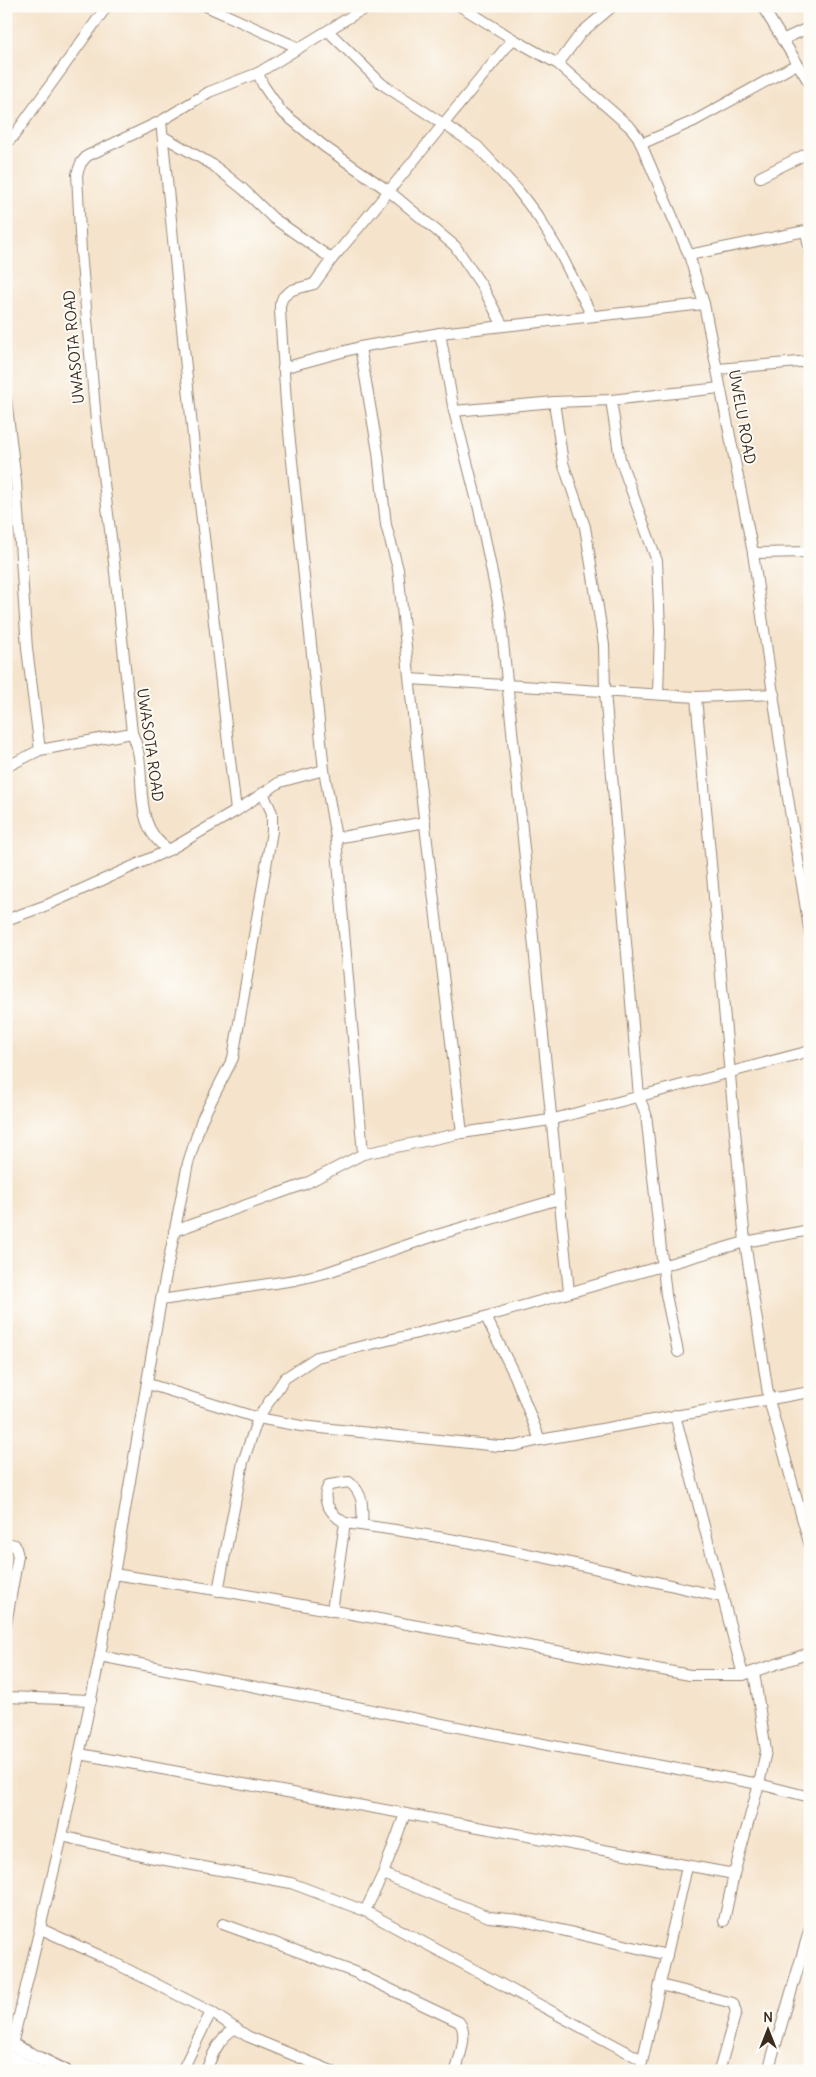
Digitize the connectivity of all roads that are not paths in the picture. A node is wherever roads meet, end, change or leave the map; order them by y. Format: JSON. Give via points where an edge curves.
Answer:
{"nodes":[{"id":1,"x":107,"y":6,"type":"edge"},
{"id":2,"x":206,"y":6,"type":"edge"},
{"id":3,"x":374,"y":6,"type":"edge"},
{"id":4,"x":460,"y":6,"type":"edge"},
{"id":5,"x":613,"y":6,"type":"edge"},
{"id":6,"x":762,"y":6,"type":"edge"},
{"id":7,"x":810,"y":27,"type":"edge"},
{"id":8,"x":328,"y":31,"type":"junction"},
{"id":9,"x":513,"y":39,"type":"junction"},
{"id":10,"x":782,"y":40,"type":"junction"},
{"id":11,"x":299,"y":48,"type":"junction"},
{"id":12,"x":558,"y":64,"type":"junction"},
{"id":13,"x":797,"y":64,"type":"junction"},
{"id":14,"x":258,"y":73,"type":"junction"},
{"id":15,"x":810,"y":84,"type":"edge"},
{"id":16,"x":161,"y":121,"type":"junction"},
{"id":17,"x":442,"y":124,"type":"junction"},
{"id":18,"x":164,"y":137,"type":"junction"},
{"id":19,"x":6,"y":143,"type":"edge"},
{"id":20,"x":641,"y":144,"type":"junction"},
{"id":21,"x":810,"y":152,"type":"edge"},
{"id":22,"x":760,"y":177,"type":"dead end"},
{"id":23,"x":390,"y":192,"type":"junction"},
{"id":24,"x":808,"y":230,"type":"edge"},
{"id":25,"x":810,"y":253,"type":"edge"},
{"id":26,"x":689,"y":255,"type":"junction"},
{"id":27,"x":332,"y":259,"type":"junction"},
{"id":28,"x":704,"y":304,"type":"junction"},
{"id":29,"x":592,"y":316,"type":"junction"},
{"id":30,"x":503,"y":326,"type":"junction"},
{"id":31,"x":440,"y":333,"type":"junction"},
{"id":32,"x":360,"y":347,"type":"junction"},
{"id":33,"x":810,"y":361,"type":"edge"},
{"id":34,"x":283,"y":368,"type":"junction"},
{"id":35,"x":718,"y":369,"type":"junction"},
{"id":36,"x":720,"y":388,"type":"junction"},
{"id":37,"x":6,"y":399,"type":"edge"},
{"id":38,"x":611,"y":400,"type":"junction"},
{"id":39,"x":554,"y":402,"type":"junction"},
{"id":40,"x":454,"y":411,"type":"junction"},
{"id":41,"x":810,"y":552,"type":"edge"},
{"id":42,"x":753,"y":553,"type":"junction"},
{"id":43,"x":410,"y":679,"type":"junction"},
{"id":44,"x":506,"y":685,"type":"junction"},
{"id":45,"x":604,"y":692,"type":"junction"},
{"id":46,"x":658,"y":694,"type":"junction"},
{"id":47,"x":774,"y":694,"type":"junction"},
{"id":48,"x":696,"y":696,"type":"junction"},
{"id":49,"x":132,"y":733,"type":"junction"},
{"id":50,"x":40,"y":750,"type":"junction"},
{"id":51,"x":6,"y":768,"type":"edge"},
{"id":52,"x":324,"y":770,"type":"junction"},
{"id":53,"x":263,"y":793,"type":"junction"},
{"id":54,"x":236,"y":811,"type":"junction"},
{"id":55,"x":425,"y":822,"type":"junction"},
{"id":56,"x":336,"y":838,"type":"junction"},
{"id":57,"x":169,"y":850,"type":"junction"},
{"id":58,"x":6,"y":920,"type":"edge"},
{"id":59,"x":810,"y":934,"type":"edge"},
{"id":60,"x":810,"y":1050,"type":"edge"},
{"id":61,"x":730,"y":1073,"type":"junction"},
{"id":62,"x":639,"y":1097,"type":"junction"},
{"id":63,"x":550,"y":1120,"type":"junction"},
{"id":64,"x":462,"y":1134,"type":"junction"},
{"id":65,"x":363,"y":1154,"type":"junction"},
{"id":66,"x":559,"y":1199,"type":"junction"},
{"id":67,"x":174,"y":1230,"type":"junction"},
{"id":68,"x":810,"y":1230,"type":"edge"},
{"id":69,"x":745,"y":1242,"type":"junction"},
{"id":70,"x":662,"y":1265,"type":"junction"},
{"id":71,"x":569,"y":1292,"type":"junction"},
{"id":72,"x":161,"y":1300,"type":"junction"},
{"id":73,"x":486,"y":1316,"type":"junction"},
{"id":74,"x":678,"y":1352,"type":"dead end"},
{"id":75,"x":148,"y":1384,"type":"junction"},
{"id":76,"x":810,"y":1392,"type":"edge"},
{"id":77,"x":769,"y":1400,"type":"junction"},
{"id":78,"x":675,"y":1416,"type":"junction"},
{"id":79,"x":258,"y":1418,"type":"junction"},
{"id":80,"x":540,"y":1440,"type":"junction"},
{"id":81,"x":345,"y":1523,"type":"junction"},
{"id":82,"x":362,"y":1525,"type":"junction"},
{"id":83,"x":6,"y":1542,"type":"edge"},
{"id":84,"x":810,"y":1546,"type":"edge"},
{"id":85,"x":114,"y":1574,"type":"junction"},
{"id":86,"x":218,"y":1590,"type":"junction"},
{"id":87,"x":723,"y":1597,"type":"junction"},
{"id":88,"x":332,"y":1610,"type":"junction"},
{"id":89,"x":6,"y":1624,"type":"edge"},
{"id":90,"x":810,"y":1653,"type":"edge"},
{"id":91,"x":100,"y":1656,"type":"junction"},
{"id":92,"x":754,"y":1672,"type":"junction"},
{"id":93,"x":743,"y":1675,"type":"junction"},
{"id":94,"x":6,"y":1697,"type":"edge"},
{"id":95,"x":91,"y":1700,"type":"junction"},
{"id":96,"x":80,"y":1754,"type":"junction"},
{"id":97,"x":759,"y":1784,"type":"junction"},
{"id":98,"x":810,"y":1797,"type":"edge"},
{"id":99,"x":405,"y":1814,"type":"junction"},
{"id":100,"x":62,"y":1836,"type":"junction"},
{"id":101,"x":687,"y":1867,"type":"junction"},
{"id":102,"x":384,"y":1874,"type":"junction"},
{"id":103,"x":734,"y":1874,"type":"junction"},
{"id":104,"x":365,"y":1911,"type":"junction"},
{"id":105,"x":724,"y":1921,"type":"dead end"},
{"id":106,"x":223,"y":1924,"type":"dead end"},
{"id":107,"x":41,"y":1928,"type":"junction"},
{"id":108,"x":810,"y":1929,"type":"edge"},
{"id":109,"x":667,"y":1955,"type":"junction"},
{"id":110,"x":660,"y":1985,"type":"junction"},
{"id":111,"x":211,"y":2012,"type":"junction"},
{"id":112,"x":236,"y":2028,"type":"junction"},
{"id":113,"x":8,"y":2047,"type":"edge"},
{"id":114,"x":641,"y":2065,"type":"edge"},
{"id":115,"x":38,"y":2071,"type":"edge"},
{"id":116,"x":65,"y":2071,"type":"edge"},
{"id":117,"x":182,"y":2071,"type":"edge"},
{"id":118,"x":206,"y":2071,"type":"edge"},
{"id":119,"x":332,"y":2071,"type":"edge"},
{"id":120,"x":456,"y":2071,"type":"edge"},
{"id":121,"x":719,"y":2071,"type":"edge"},
{"id":122,"x":768,"y":2071,"type":"edge"}],
"edges":[{"from":1,"to":19,"type":"street"},
{"from":2,"to":11,"type":"street"},
{"from":3,"to":8,"type":"street","name":"UWASOTA ROAD"},
{"from":4,"to":9,"type":"street","name":"UWELU ROAD"},
{"from":5,"to":12,"type":"street","via":[[581,33]]},
{"from":6,"to":10,"type":"street"},
{"from":7,"to":10,"type":"street"},
{"from":8,"to":11,"type":"street","name":"UWASOTA ROAD"},
{"from":8,"to":17,"type":"street","via":[[382,84]]},
{"from":9,"to":12,"type":"street","name":"UWELU ROAD"},
{"from":9,"to":17,"type":"street"},
{"from":10,"to":13,"type":"street"},
{"from":11,"to":14,"type":"street","name":"UWASOTA ROAD"},
{"from":12,"to":20,"type":"street","name":"UWELU ROAD","via":[[631,128]]},
{"from":13,"to":15,"type":"street"},
{"from":13,"to":20,"type":"street","via":[[694,121]]},
{"from":14,"to":16,"type":"street","name":"UWASOTA ROAD","via":[[209,92]]},
{"from":14,"to":23,"type":"street","via":[[281,111],[325,147]]},
{"from":16,"to":18,"type":"street"},
{"from":16,"to":49,"type":"street","name":"UWASOTA ROAD","via":[[87,156],[76,174],[96,422],[114,553]]},
{"from":17,"to":23,"type":"street"},
{"from":17,"to":29,"type":"street","via":[[477,146],[539,218]]},
{"from":18,"to":27,"type":"street","via":[[213,164],[273,218]]},
{"from":18,"to":54,"type":"street","via":[[198,486]]},
{"from":20,"to":26,"type":"street","name":"UWELU ROAD"},
{"from":21,"to":22,"type":"street"},
{"from":23,"to":27,"type":"street"},
{"from":23,"to":30,"type":"street","via":[[455,246],[482,286]]},
{"from":24,"to":25,"type":"street"},
{"from":24,"to":26,"type":"street"},
{"from":26,"to":28,"type":"street","name":"UWELU ROAD"},
{"from":27,"to":34,"type":"street","via":[[314,284],[300,287],[283,297],[280,305]]},
{"from":28,"to":29,"type":"street"},
{"from":28,"to":35,"type":"street","name":"UWELU ROAD"},
{"from":29,"to":30,"type":"street"},
{"from":30,"to":31,"type":"street"},
{"from":31,"to":32,"type":"street"},
{"from":31,"to":40,"type":"street"},
{"from":32,"to":34,"type":"street"},
{"from":32,"to":43,"type":"street","via":[[378,452],[386,525],[398,569]]},
{"from":33,"to":35,"type":"street"},
{"from":34,"to":52,"type":"street"},
{"from":35,"to":36,"type":"street","name":"UWELU ROAD"},
{"from":36,"to":38,"type":"street"},
{"from":36,"to":42,"type":"street","name":"UWELU ROAD"},
{"from":37,"to":50,"type":"street","via":[[16,482],[27,649]]},
{"from":38,"to":39,"type":"street"},
{"from":38,"to":46,"type":"street","via":[[620,460],[657,561]]},
{"from":39,"to":40,"type":"street"},
{"from":39,"to":45,"type":"street","via":[[563,463],[585,526],[604,645]]},
{"from":40,"to":44,"type":"street","via":[[479,508],[500,612]]},
{"from":41,"to":42,"type":"street"},
{"from":42,"to":47,"type":"street","name":"UWELU ROAD"},
{"from":43,"to":44,"type":"street"},
{"from":43,"to":55,"type":"street"},
{"from":44,"to":45,"type":"street"},
{"from":44,"to":63,"type":"street"},
{"from":45,"to":46,"type":"street"},
{"from":45,"to":62,"type":"street"},
{"from":46,"to":48,"type":"street"},
{"from":47,"to":48,"type":"street"},
{"from":47,"to":59,"type":"street","name":"UWELU ROAD"},
{"from":48,"to":61,"type":"street"},
{"from":49,"to":50,"type":"street"},
{"from":49,"to":57,"type":"street","name":"UWASOTA ROAD","via":[[139,746],[141,798],[147,823],[157,842]]},
{"from":50,"to":51,"type":"street"},
{"from":52,"to":53,"type":"street","via":[[280,782]]},
{"from":52,"to":56,"type":"street"},
{"from":53,"to":54,"type":"street"},
{"from":53,"to":67,"type":"street","via":[[272,813],[272,831],[232,1058],[202,1119],[188,1163]]},
{"from":54,"to":57,"type":"street"},
{"from":55,"to":56,"type":"street"},
{"from":55,"to":64,"type":"street"},
{"from":56,"to":65,"type":"street"},
{"from":57,"to":58,"type":"street"},
{"from":60,"to":61,"type":"street"},
{"from":61,"to":62,"type":"street"},
{"from":61,"to":69,"type":"street"},
{"from":62,"to":63,"type":"street"},
{"from":62,"to":70,"type":"street","via":[[646,1114]]},
{"from":63,"to":64,"type":"street"},
{"from":63,"to":66,"type":"street"},
{"from":64,"to":65,"type":"street"},
{"from":65,"to":67,"type":"street","via":[[305,1184]]},
{"from":66,"to":71,"type":"street"},
{"from":66,"to":72,"type":"street","via":[[324,1273]]},
{"from":67,"to":72,"type":"street"},
{"from":68,"to":69,"type":"street"},
{"from":69,"to":70,"type":"street"},
{"from":69,"to":77,"type":"street"},
{"from":70,"to":71,"type":"street"},
{"from":70,"to":74,"type":"street"},
{"from":71,"to":73,"type":"street"},
{"from":72,"to":75,"type":"street"},
{"from":73,"to":79,"type":"street","via":[[317,1357],[285,1378]]},
{"from":73,"to":80,"type":"street","via":[[515,1376]]},
{"from":75,"to":79,"type":"street"},
{"from":75,"to":85,"type":"street"},
{"from":76,"to":77,"type":"street"},
{"from":77,"to":78,"type":"street"},
{"from":77,"to":84,"type":"street"},
{"from":78,"to":80,"type":"street"},
{"from":78,"to":87,"type":"street"},
{"from":79,"to":80,"type":"street","via":[[301,1426],[499,1446]]},
{"from":79,"to":86,"type":"street","via":[[243,1462]]},
{"from":81,"to":82,"type":"street"},
{"from":81,"to":82,"type":"street","via":[[330,1512],[325,1491],[330,1485],[349,1482],[361,1496]]},
{"from":81,"to":88,"type":"street"},
{"from":82,"to":87,"type":"street","via":[[483,1545]]},
{"from":83,"to":89,"type":"street","via":[[15,1545],[18,1556]]},
{"from":85,"to":86,"type":"street"},
{"from":85,"to":91,"type":"street"},
{"from":86,"to":88,"type":"street"},
{"from":87,"to":93,"type":"street"},
{"from":88,"to":93,"type":"street","via":[[690,1675]]},
{"from":90,"to":92,"type":"street"},
{"from":91,"to":95,"type":"street"},
{"from":91,"to":97,"type":"street"},
{"from":92,"to":93,"type":"street"},
{"from":92,"to":97,"type":"street","via":[[766,1751]]},
{"from":94,"to":95,"type":"street"},
{"from":95,"to":96,"type":"street"},
{"from":96,"to":99,"type":"street"},
{"from":96,"to":100,"type":"street"},
{"from":97,"to":98,"type":"street"},
{"from":97,"to":103,"type":"street"},
{"from":99,"to":101,"type":"street"},
{"from":99,"to":102,"type":"street"},
{"from":100,"to":104,"type":"street","via":[[149,1857],[291,1883]]},
{"from":100,"to":107,"type":"street"},
{"from":101,"to":103,"type":"street"},
{"from":101,"to":109,"type":"street"},
{"from":102,"to":104,"type":"street"},
{"from":102,"to":109,"type":"street","via":[[489,1917],[519,1920]]},
{"from":103,"to":105,"type":"street"},
{"from":104,"to":114,"type":"street"},
{"from":106,"to":120,"type":"street","via":[[354,1972],[459,2022],[464,2035]]},
{"from":107,"to":111,"type":"street"},
{"from":107,"to":113,"type":"street"},
{"from":108,"to":122,"type":"street"},
{"from":109,"to":110,"type":"street"},
{"from":110,"to":114,"type":"street"},
{"from":110,"to":121,"type":"street","via":[[732,2003],[736,2012]]},
{"from":111,"to":112,"type":"street"},
{"from":111,"to":117,"type":"street"},
{"from":112,"to":118,"type":"street","via":[[227,2032]]},
{"from":112,"to":119,"type":"street","via":[[247,2036]]},
{"from":113,"to":115,"type":"main road"},
{"from":113,"to":116,"type":"main road"}]}
